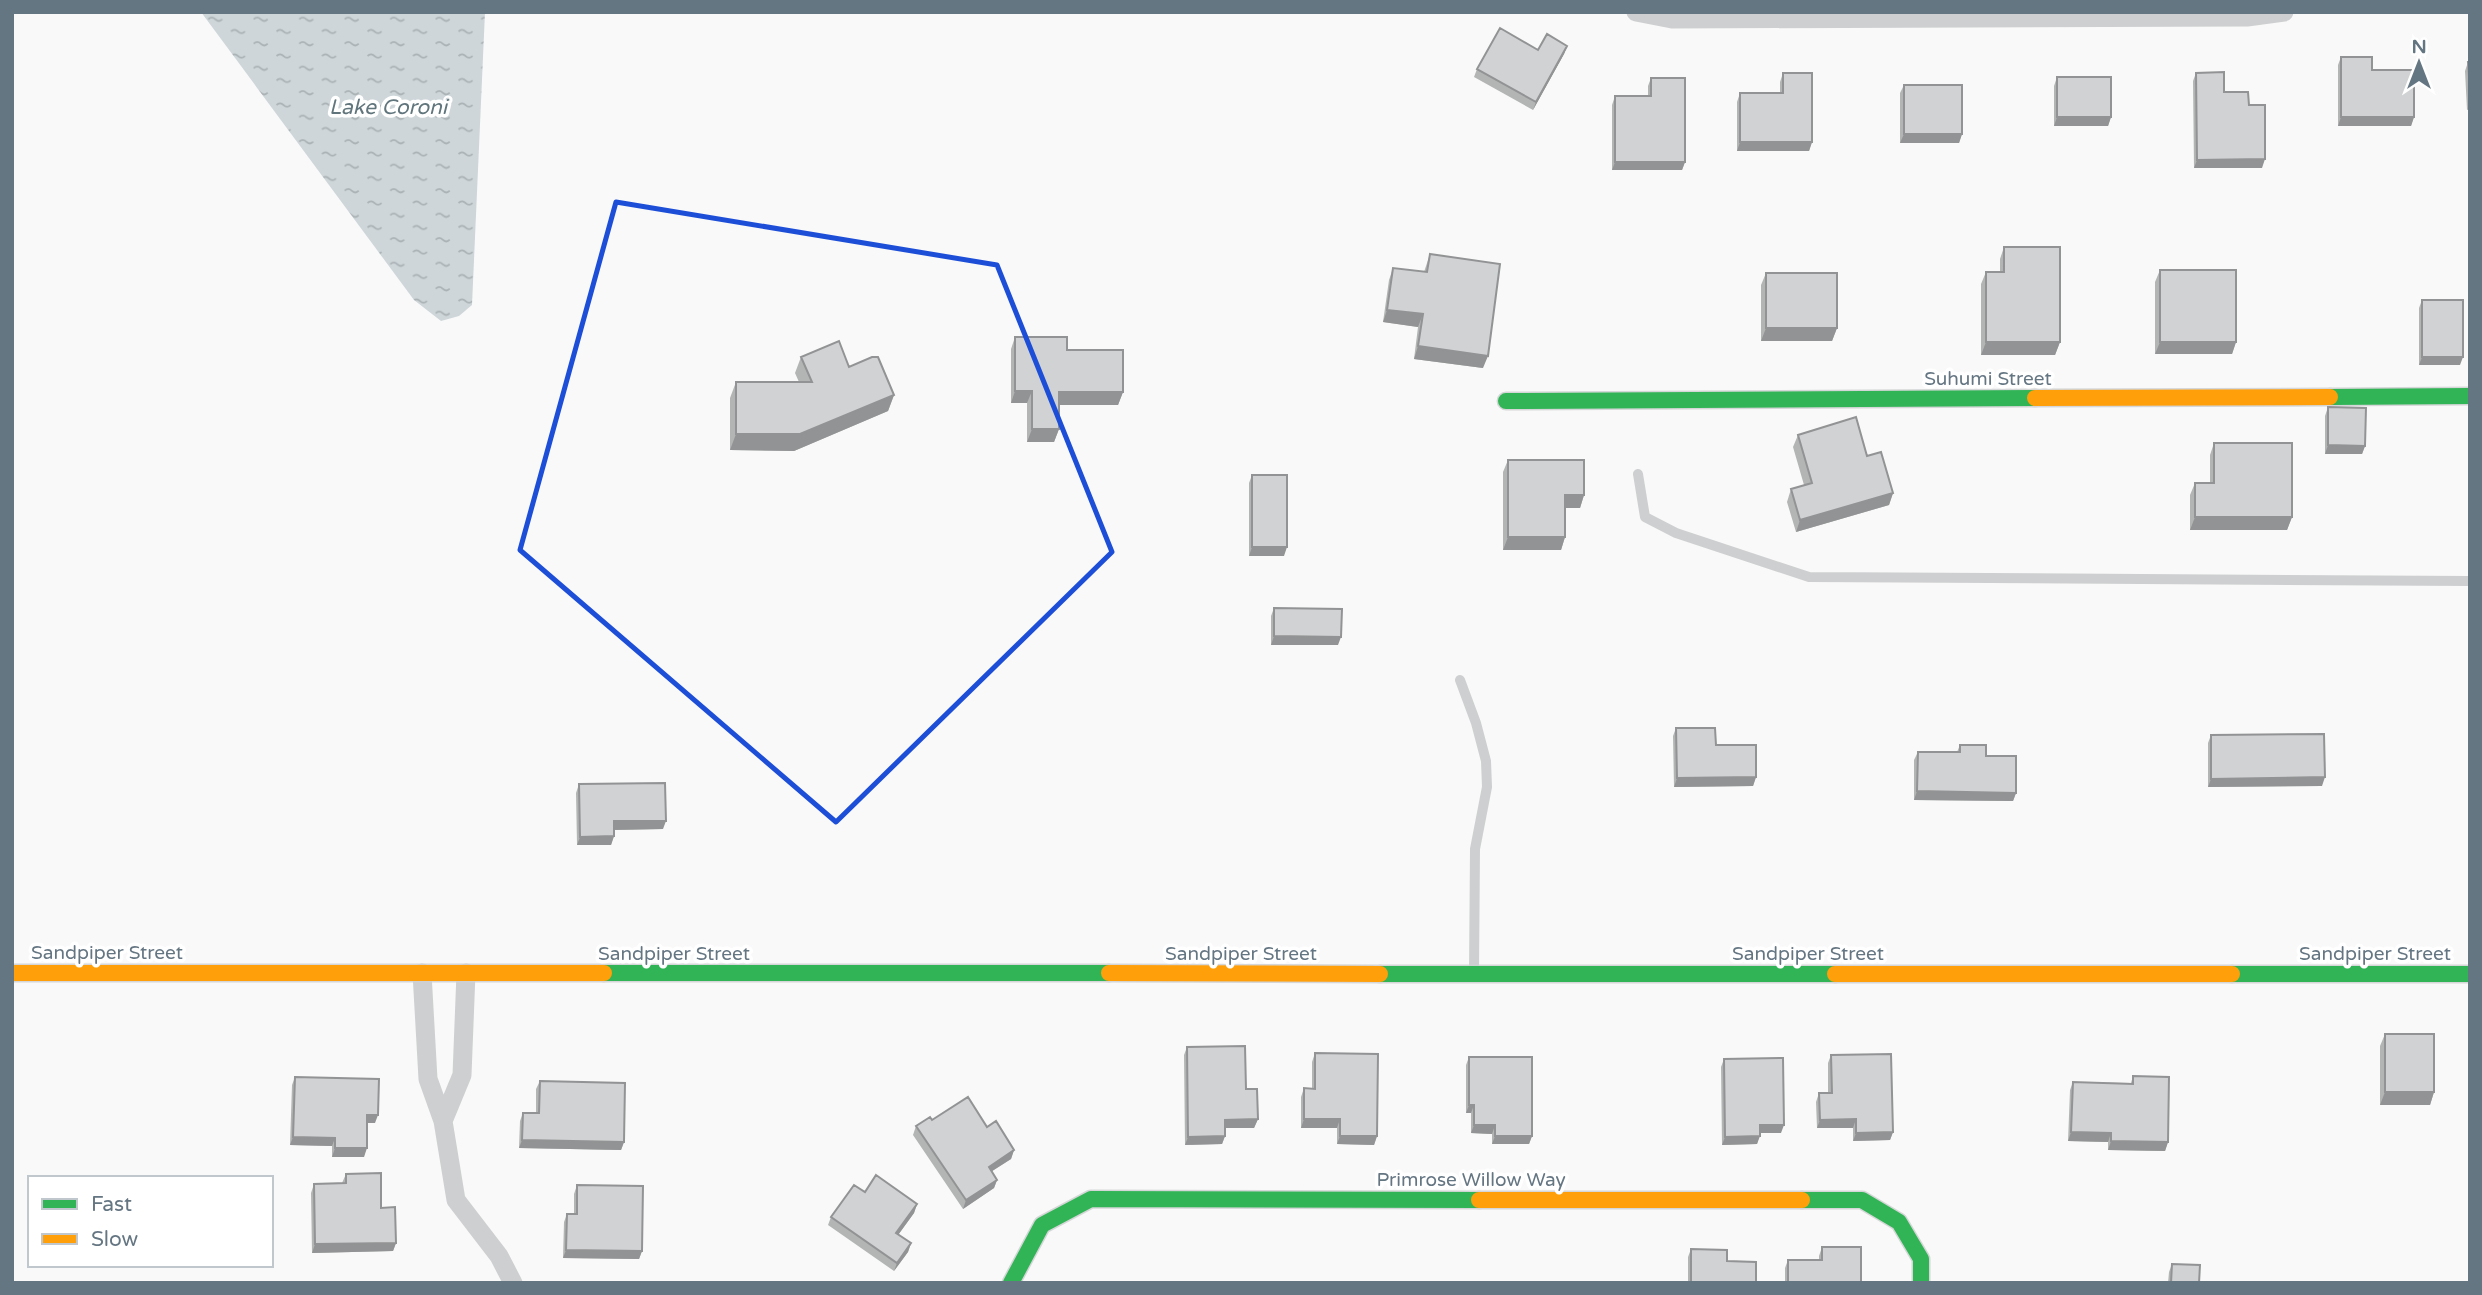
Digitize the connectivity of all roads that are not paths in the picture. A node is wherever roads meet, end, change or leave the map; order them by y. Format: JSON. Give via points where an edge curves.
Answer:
{"nodes":[{"id":1,"x":1636,"y":12,"type":"edge"},
{"id":2,"x":2284,"y":12,"type":"edge"},
{"id":3,"x":1959,"y":15,"type":"edge"},
{"id":4,"x":2470,"y":396,"type":"edge"},
{"id":5,"x":1506,"y":401,"type":"dead end"},
{"id":6,"x":1639,"y":474,"type":"dead end"},
{"id":7,"x":2470,"y":581,"type":"edge"},
{"id":8,"x":1460,"y":680,"type":"dead end"},
{"id":9,"x":12,"y":973,"type":"edge"},
{"id":10,"x":422,"y":973,"type":"junction"},
{"id":11,"x":466,"y":973,"type":"junction"},
{"id":12,"x":1474,"y":974,"type":"junction"},
{"id":13,"x":2470,"y":974,"type":"edge"},
{"id":14,"x":443,"y":1121,"type":"junction"},
{"id":15,"x":513,"y":1283,"type":"edge"},
{"id":16,"x":1011,"y":1283,"type":"edge"},
{"id":17,"x":1921,"y":1283,"type":"edge"}],
"edges":[{"from":1,"to":3,"type":"street","via":[[1672,19]]},
{"from":2,"to":3,"type":"street","via":[[2247,17]]},
{"from":4,"to":5,"type":"street","name":"Suhumi Street"},
{"from":6,"to":7,"type":"lane","via":[[1645,517],[1676,533],[1809,577]]},
{"from":8,"to":12,"type":"lane","via":[[1486,761],[1487,787],[1475,849]]},
{"from":9,"to":10,"type":"street","name":"Sandpiper Street"},
{"from":10,"to":11,"type":"street","name":"Sandpiper Street"},
{"from":10,"to":14,"type":"street","via":[[428,1079]]},
{"from":11,"to":12,"type":"street","name":"Sandpiper Street"},
{"from":11,"to":14,"type":"street","via":[[462,1075]]},
{"from":12,"to":13,"type":"street","name":"Sandpiper Street"},
{"from":14,"to":15,"type":"street","via":[[456,1200],[499,1256]]},
{"from":16,"to":17,"type":"street","name":"Primrose Willow Way","via":[[1042,1225],[1091,1199],[1160,1199],[1862,1200],[1899,1222],[1921,1259]]}]}
